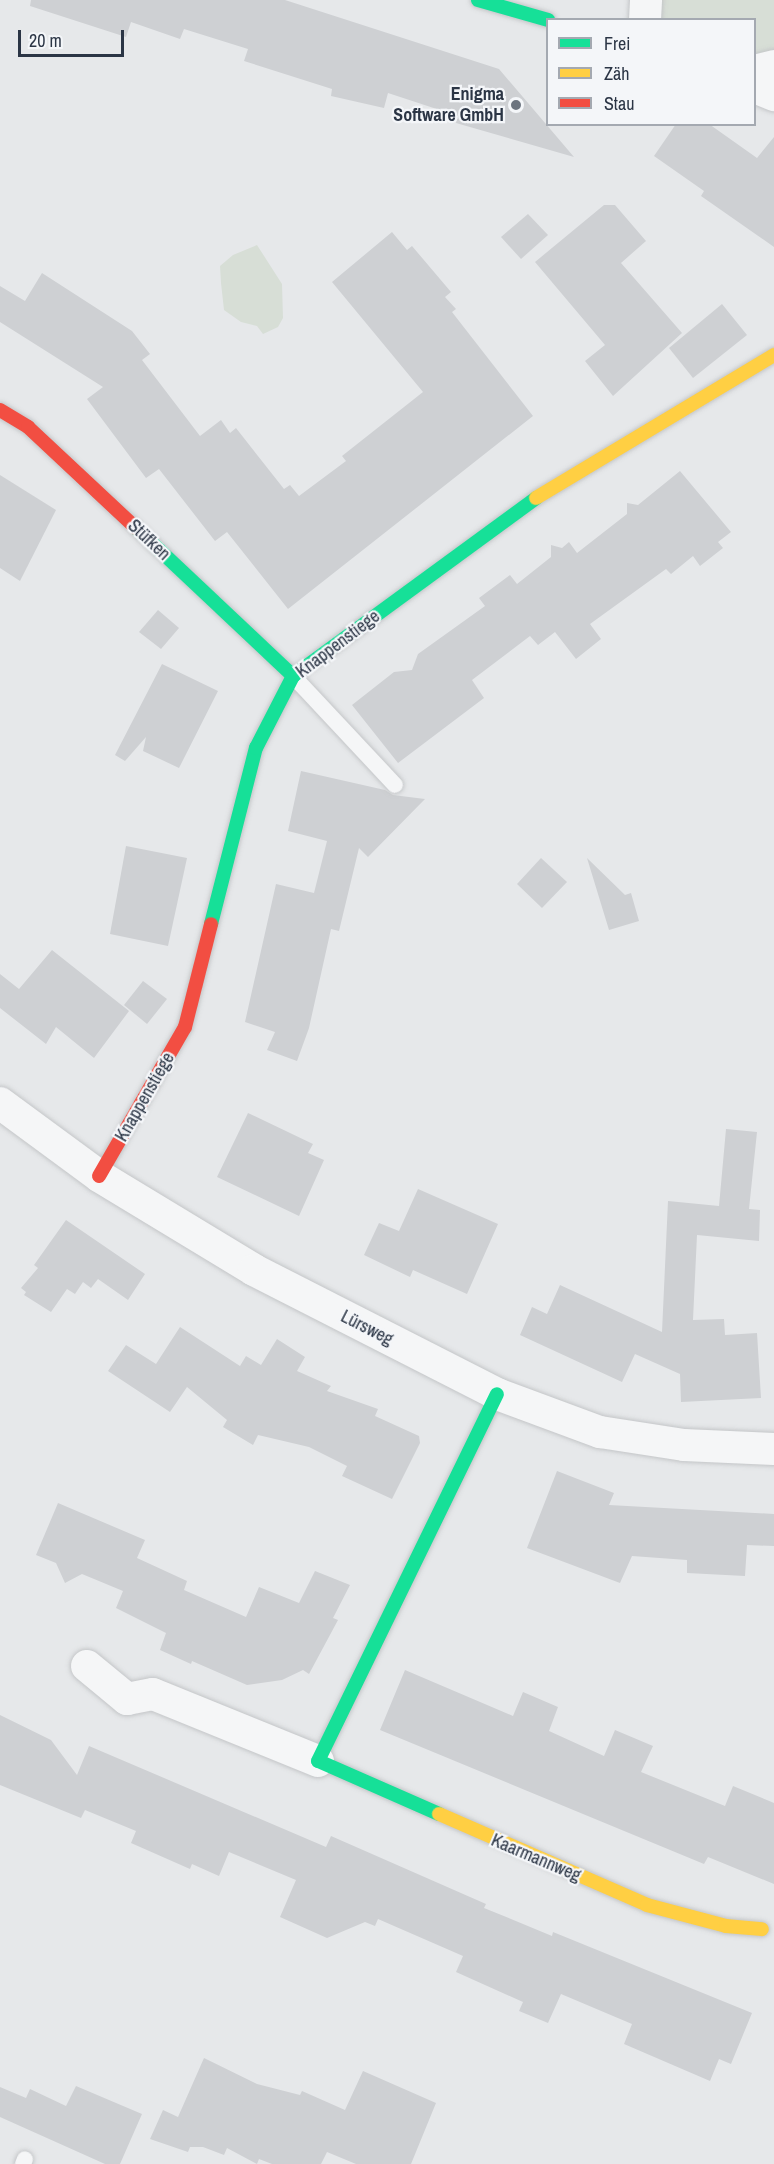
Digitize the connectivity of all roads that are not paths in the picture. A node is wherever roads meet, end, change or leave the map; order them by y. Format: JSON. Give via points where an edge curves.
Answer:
{"nodes":[{"id":1,"x":478,"y":0,"type":"edge"},
{"id":2,"x":646,"y":0,"type":"edge"},
{"id":3,"x":645,"y":18,"type":"edge"},
{"id":4,"x":546,"y":19,"type":"edge"},
{"id":5,"x":774,"y":66,"type":"edge"},
{"id":6,"x":756,"y":70,"type":"edge"},
{"id":7,"x":756,"y":88,"type":"edge"},
{"id":8,"x":774,"y":95,"type":"edge"},
{"id":9,"x":774,"y":356,"type":"edge"},
{"id":10,"x":0,"y":410,"type":"edge"},
{"id":11,"x":293,"y":676,"type":"junction"},
{"id":12,"x":395,"y":785,"type":"dead end"},
{"id":13,"x":0,"y":1103,"type":"edge"},
{"id":14,"x":99,"y":1176,"type":"junction"},
{"id":15,"x":497,"y":1394,"type":"junction"},
{"id":16,"x":774,"y":1449,"type":"edge"},
{"id":17,"x":87,"y":1666,"type":"dead end"},
{"id":18,"x":318,"y":1761,"type":"junction"},
{"id":19,"x":762,"y":1929,"type":"dead end"}],
"edges":[{"from":1,"to":4,"type":"street"},
{"from":2,"to":3,"type":"street"},
{"from":5,"to":6,"type":"street"},
{"from":7,"to":8,"type":"street"},
{"from":9,"to":11,"type":"street","name":"Knappenstiege","via":[[515,511]]},
{"from":10,"to":11,"type":"street","name":"Stüfken","via":[[28,427]]},
{"from":11,"to":12,"type":"lane"},
{"from":11,"to":14,"type":"street","name":"Knappenstiege","via":[[256,748],[185,1027]]},
{"from":13,"to":14,"type":"street","name":"Lürsweg"},
{"from":14,"to":15,"type":"street","name":"Lürsweg","via":[[254,1270]]},
{"from":15,"to":16,"type":"street","name":"Lürsweg","via":[[600,1432],[684,1445]]},
{"from":15,"to":18,"type":"street"},
{"from":17,"to":18,"type":"street","name":"Kaarmannweg","via":[[127,1699],[153,1694]]},
{"from":18,"to":19,"type":"street","name":"Kaarmannweg","via":[[647,1905],[726,1926]]}]}
